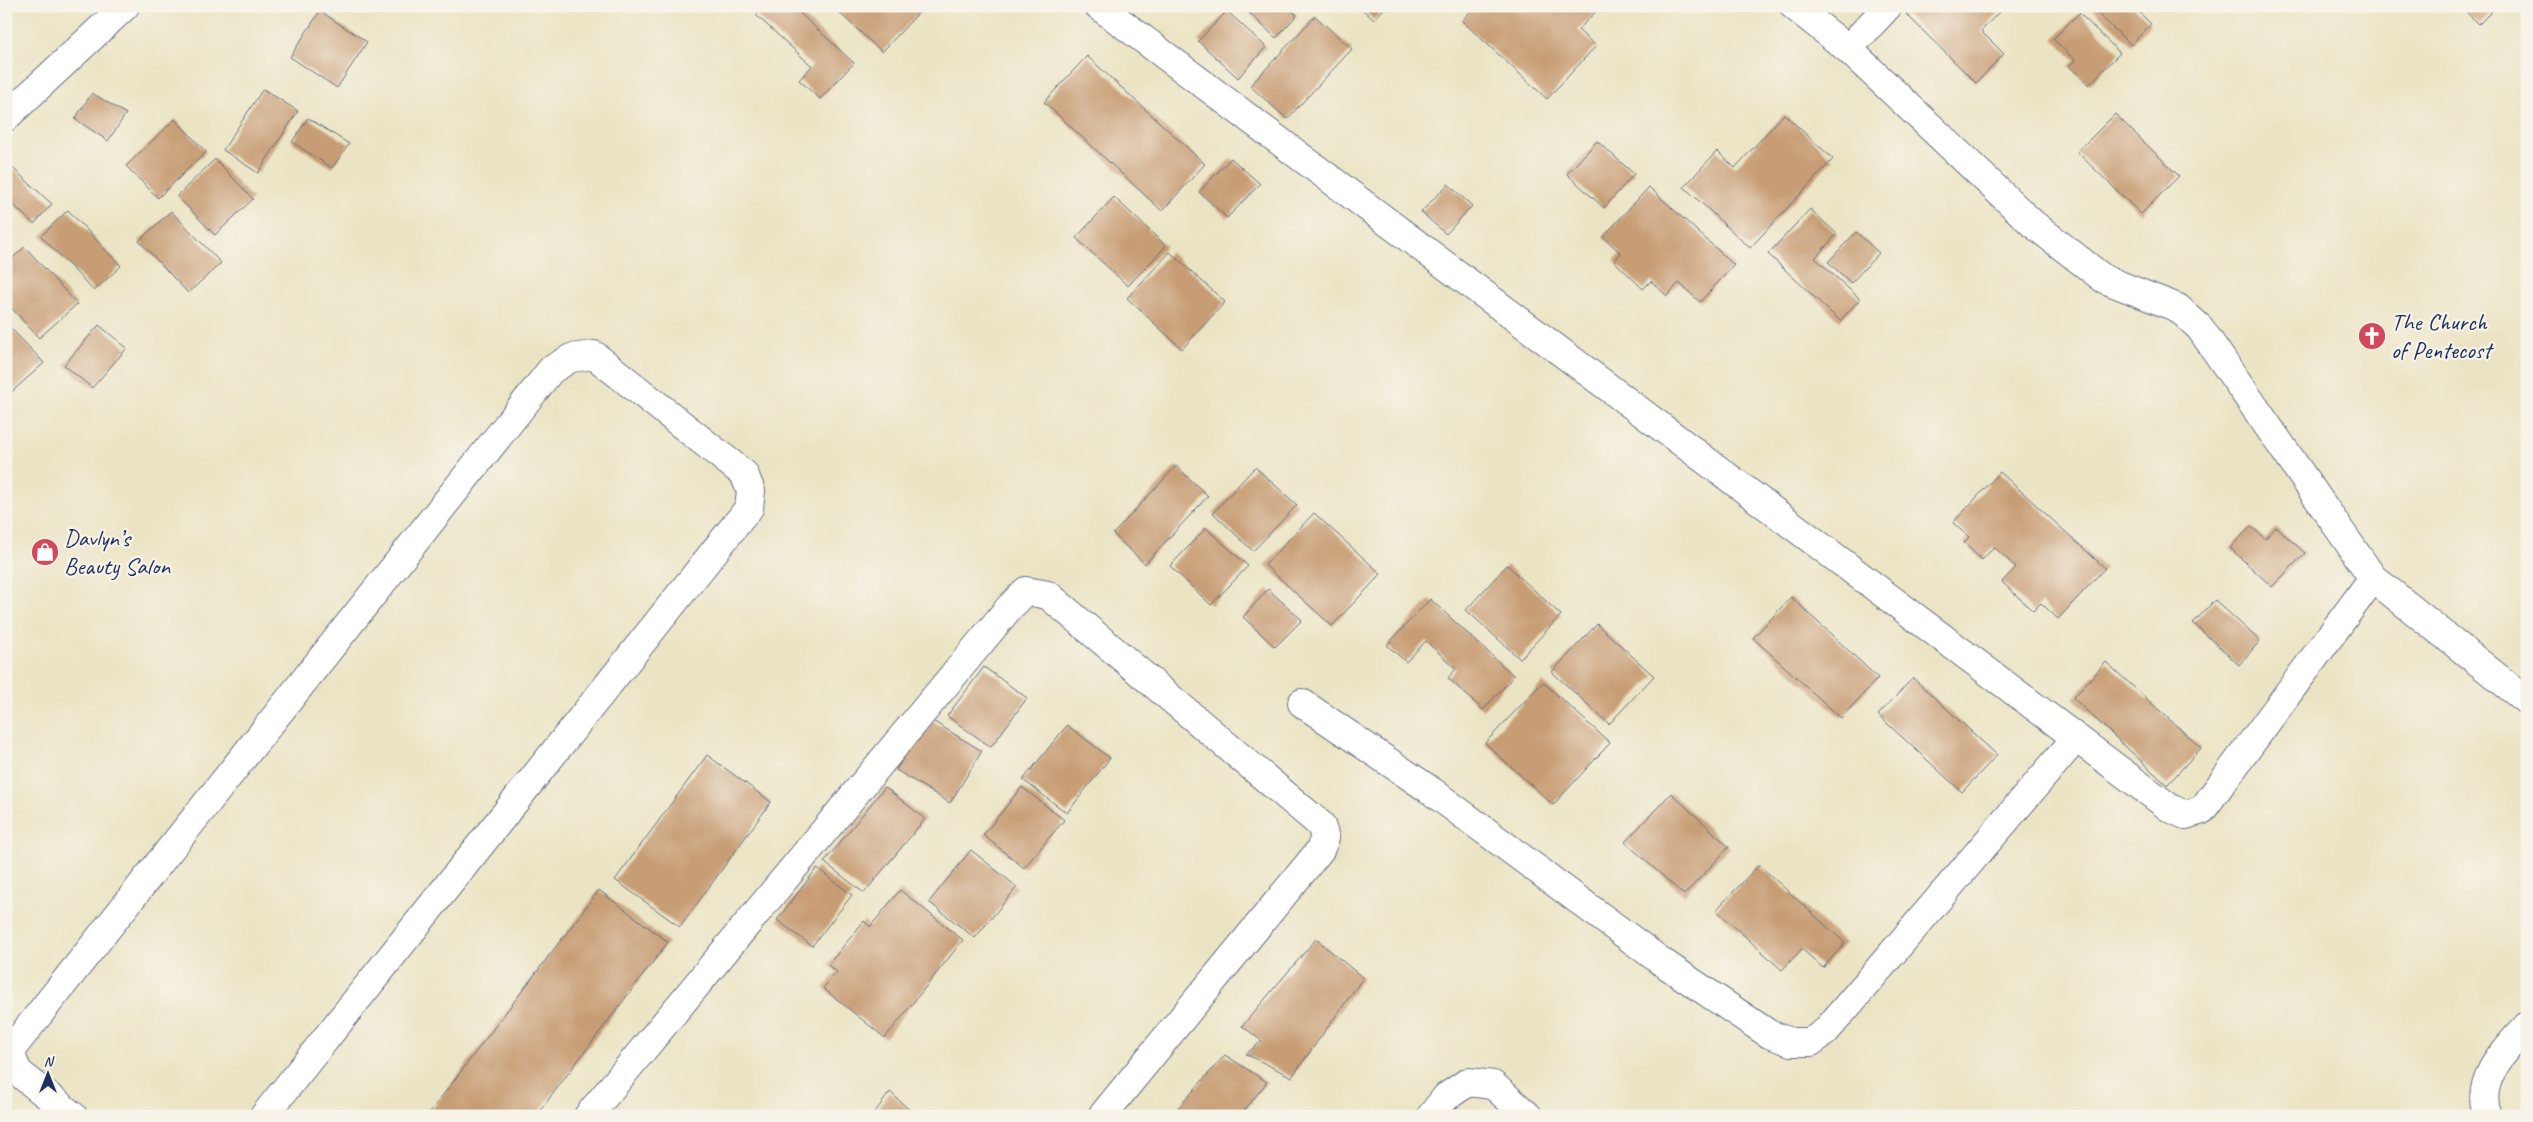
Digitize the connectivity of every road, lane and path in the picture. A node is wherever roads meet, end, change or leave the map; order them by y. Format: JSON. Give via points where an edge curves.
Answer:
{"nodes":[{"id":1,"x":124,"y":6,"type":"edge"},
{"id":2,"x":1099,"y":6,"type":"edge"},
{"id":3,"x":1794,"y":6,"type":"edge"},
{"id":4,"x":1888,"y":6,"type":"edge"},
{"id":5,"x":1848,"y":49,"type":"junction"},
{"id":6,"x":6,"y":118,"type":"edge"},
{"id":7,"x":2372,"y":578,"type":"junction"},
{"id":8,"x":2527,"y":701,"type":"edge"},
{"id":9,"x":1302,"y":703,"type":"dead end"},
{"id":10,"x":2076,"y":738,"type":"junction"},
{"id":11,"x":2527,"y":1026,"type":"edge"},
{"id":12,"x":73,"y":1116,"type":"edge"},
{"id":13,"x":264,"y":1116,"type":"edge"},
{"id":14,"x":588,"y":1116,"type":"edge"},
{"id":15,"x":1102,"y":1116,"type":"edge"},
{"id":16,"x":1431,"y":1116,"type":"edge"},
{"id":17,"x":1528,"y":1116,"type":"edge"},
{"id":18,"x":2488,"y":1116,"type":"edge"}],
"edges":[{"from":1,"to":6,"type":"street"},
{"from":2,"to":10,"type":"street"},
{"from":3,"to":5,"type":"street"},
{"from":4,"to":5,"type":"street"},
{"from":5,"to":7,"type":"street","via":[[2032,223],[2104,279],[2178,308],[2200,328]]},
{"from":7,"to":8,"type":"street"},
{"from":7,"to":10,"type":"street","via":[[2202,810],[2185,815],[2170,808]]},
{"from":9,"to":10,"type":"street","via":[[1430,790],[1662,962],[1770,1034],[1791,1042],[1811,1042],[1825,1032]]},
{"from":11,"to":18,"type":"street","via":[[2493,1065],[2485,1097]]},
{"from":12,"to":13,"type":"street","via":[[18,1072],[12,1058],[14,1047],[551,370],[571,358],[594,354],[744,474],[751,491],[749,508]]},
{"from":14,"to":15,"type":"street","via":[[1002,615],[1026,592],[1048,595],[1321,825],[1325,838],[1320,850]]},
{"from":16,"to":17,"type":"street","via":[[1446,1097],[1468,1082],[1493,1085]]}]}
